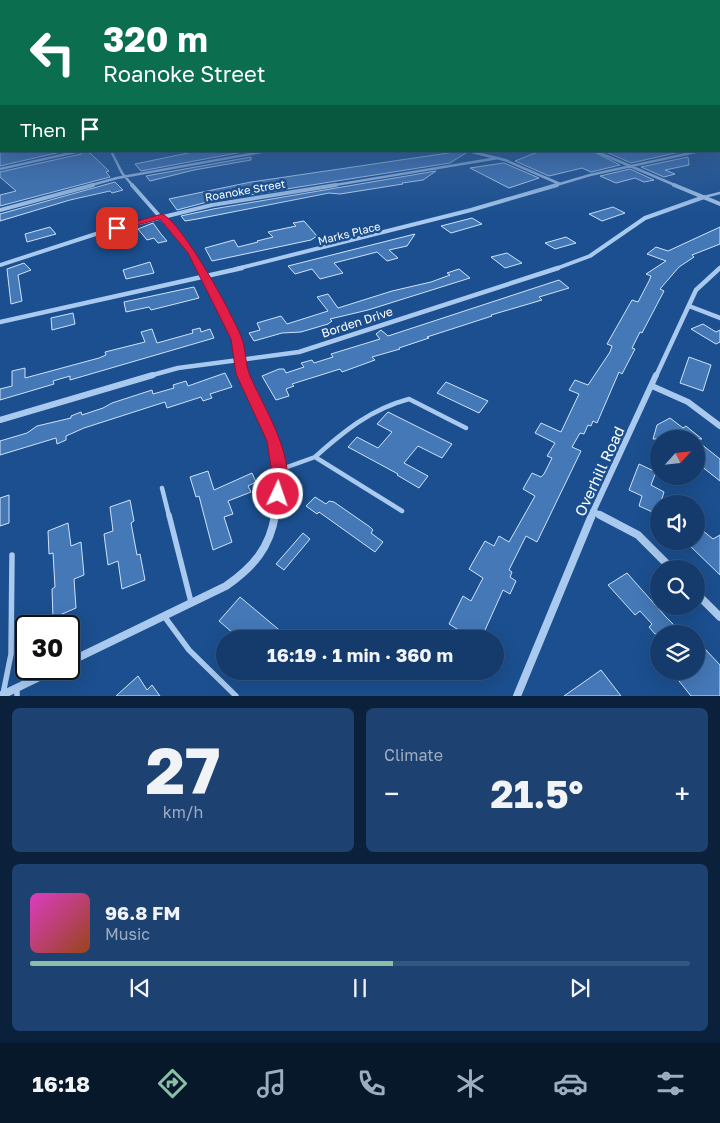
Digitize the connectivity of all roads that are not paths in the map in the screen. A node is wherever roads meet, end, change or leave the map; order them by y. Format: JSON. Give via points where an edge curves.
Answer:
{"nodes":[{"id":1,"x":69,"y":153,"type":"edge"},
{"id":2,"x":112,"y":153,"type":"edge"},
{"id":3,"x":253,"y":153,"type":"edge"},
{"id":4,"x":479,"y":153,"type":"edge"},
{"id":5,"x":601,"y":153,"type":"edge"},
{"id":6,"x":688,"y":153,"type":"edge"},
{"id":7,"x":498,"y":158,"type":"junction"},
{"id":8,"x":629,"y":166,"type":"junction"},
{"id":9,"x":0,"y":169,"type":"edge"},
{"id":10,"x":126,"y":176,"type":"junction"},
{"id":11,"x":560,"y":184,"type":"junction"},
{"id":12,"x":720,"y":193,"type":"edge"},
{"id":13,"x":704,"y":197,"type":"junction"},
{"id":14,"x":720,"y":204,"type":"edge"},
{"id":15,"x":0,"y":210,"type":"edge"},
{"id":16,"x":162,"y":216,"type":"junction"},
{"id":17,"x":0,"y":265,"type":"edge"},
{"id":18,"x":720,"y":268,"type":"edge"},
{"id":19,"x":204,"y":276,"type":"junction"},
{"id":20,"x":689,"y":306,"type":"junction"},
{"id":21,"x":720,"y":318,"type":"edge"},
{"id":22,"x":0,"y":322,"type":"edge"},
{"id":23,"x":239,"y":360,"type":"junction"},
{"id":24,"x":652,"y":386,"type":"junction"},
{"id":25,"x":0,"y":420,"type":"edge"},
{"id":26,"x":720,"y":426,"type":"edge"},
{"id":27,"x":466,"y":428,"type":"dead end"},
{"id":28,"x":314,"y":457,"type":"junction"},
{"id":29,"x":279,"y":470,"type":"junction"},
{"id":30,"x":162,"y":488,"type":"dead end"},
{"id":31,"x":402,"y":511,"type":"dead end"},
{"id":32,"x":593,"y":511,"type":"junction"},
{"id":33,"x":12,"y":555,"type":"dead end"},
{"id":34,"x":663,"y":560,"type":"edge"},
{"id":35,"x":191,"y":602,"type":"junction"},
{"id":36,"x":705,"y":602,"type":"edge"},
{"id":37,"x":164,"y":616,"type":"junction"},
{"id":38,"x":720,"y":617,"type":"edge"},
{"id":39,"x":80,"y":657,"type":"edge"},
{"id":40,"x":37,"y":680,"type":"edge"},
{"id":41,"x":17,"y":692,"type":"edge"},
{"id":42,"x":2,"y":695,"type":"edge"},
{"id":43,"x":236,"y":696,"type":"edge"},
{"id":44,"x":517,"y":696,"type":"edge"}],
"edges":[{"from":1,"to":9,"type":"street"},
{"from":2,"to":10,"type":"street"},
{"from":3,"to":10,"type":"street"},
{"from":4,"to":7,"type":"street"},
{"from":5,"to":8,"type":"street"},
{"from":6,"to":8,"type":"street","name":"Marks Place"},
{"from":7,"to":11,"type":"street"},
{"from":7,"to":16,"type":"street","name":"Roanoke Street","via":[[251,197]]},
{"from":8,"to":11,"type":"street","name":"Marks Place"},
{"from":8,"to":13,"type":"street"},
{"from":10,"to":15,"type":"street"},
{"from":10,"to":16,"type":"street"},
{"from":11,"to":19,"type":"street","name":"Marks Place","via":[[373,236]]},
{"from":12,"to":13,"type":"lane"},
{"from":13,"to":14,"type":"street"},
{"from":13,"to":23,"type":"street","name":"Borden Drive","via":[[636,223],[596,254],[582,260],[299,352]]},
{"from":16,"to":17,"type":"street","name":"Roanoke Street"},
{"from":16,"to":19,"type":"street","via":[[192,253]]},
{"from":18,"to":20,"type":"street","name":"Overhill Road","via":[[696,290]]},
{"from":19,"to":22,"type":"street","name":"Marks Place"},
{"from":19,"to":23,"type":"street","via":[[236,339]]},
{"from":20,"to":21,"type":"street"},
{"from":20,"to":24,"type":"street","name":"Overhill Road"},
{"from":23,"to":25,"type":"street","name":"Borden Drive","via":[[178,368]]},
{"from":23,"to":29,"type":"street","via":[[242,374],[274,441]]},
{"from":24,"to":26,"type":"street","via":[[688,402]]},
{"from":24,"to":32,"type":"street","name":"Overhill Road"},
{"from":27,"to":28,"type":"lane","via":[[408,399],[352,423]]},
{"from":28,"to":29,"type":"lane"},
{"from":28,"to":31,"type":"lane"},
{"from":29,"to":35,"type":"street","via":[[272,533],[258,558],[226,586]]},
{"from":30,"to":35,"type":"lane"},
{"from":32,"to":34,"type":"street","via":[[638,535]]},
{"from":32,"to":44,"type":"street","name":"Overhill Road"},
{"from":33,"to":42,"type":"lane","via":[[11,654]]},
{"from":35,"to":37,"type":"street"},
{"from":36,"to":38,"type":"street"},
{"from":37,"to":39,"type":"street"},
{"from":37,"to":43,"type":"lane","via":[[189,650]]},
{"from":40,"to":41,"type":"street"},
{"from":41,"to":42,"type":"street"}]}
